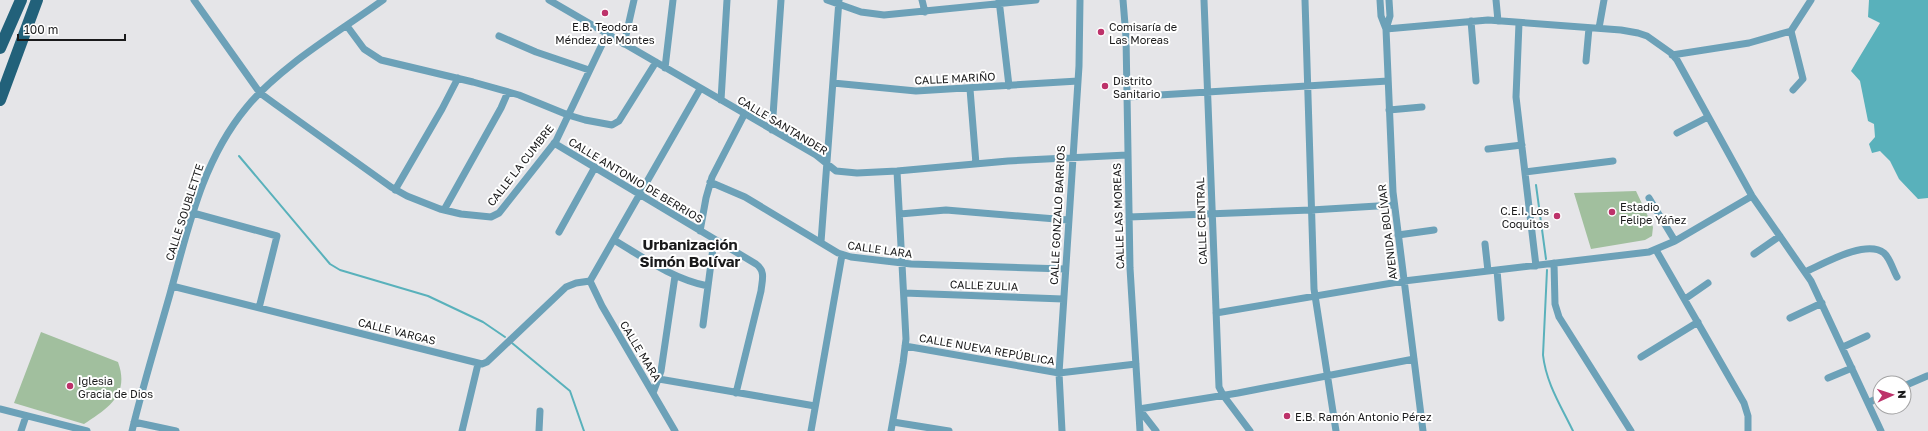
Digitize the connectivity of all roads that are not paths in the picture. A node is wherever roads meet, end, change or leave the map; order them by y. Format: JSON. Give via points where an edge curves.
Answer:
{"nodes":[{"id":1,"x":21,"y":0,"type":"edge"},
{"id":2,"x":37,"y":0,"type":"edge"},
{"id":3,"x":194,"y":0,"type":"edge"},
{"id":4,"x":383,"y":0,"type":"edge"},
{"id":5,"x":549,"y":0,"type":"edge"},
{"id":6,"x":634,"y":0,"type":"edge"},
{"id":7,"x":673,"y":0,"type":"edge"},
{"id":8,"x":727,"y":0,"type":"edge"},
{"id":9,"x":781,"y":0,"type":"edge"},
{"id":10,"x":827,"y":0,"type":"edge"},
{"id":11,"x":922,"y":0,"type":"edge"},
{"id":12,"x":1036,"y":0,"type":"edge"},
{"id":13,"x":1080,"y":0,"type":"edge"},
{"id":14,"x":1123,"y":0,"type":"edge"},
{"id":15,"x":1204,"y":0,"type":"edge"},
{"id":16,"x":1305,"y":0,"type":"edge"},
{"id":17,"x":1380,"y":0,"type":"edge"},
{"id":18,"x":1389,"y":0,"type":"edge"},
{"id":19,"x":1496,"y":0,"type":"edge"},
{"id":20,"x":1604,"y":0,"type":"edge"},
{"id":21,"x":1811,"y":0,"type":"edge"},
{"id":22,"x":839,"y":2,"type":"edge"},
{"id":23,"x":999,"y":2,"type":"edge"},
{"id":24,"x":925,"y":12,"type":"junction"},
{"id":25,"x":1471,"y":21,"type":"junction"},
{"id":26,"x":1498,"y":21,"type":"junction"},
{"id":27,"x":1519,"y":23,"type":"junction"},
{"id":28,"x":347,"y":26,"type":"junction"},
{"id":29,"x":1589,"y":28,"type":"junction"},
{"id":30,"x":1599,"y":28,"type":"junction"},
{"id":31,"x":1386,"y":29,"type":"junction"},
{"id":32,"x":1791,"y":31,"type":"junction"},
{"id":33,"x":607,"y":34,"type":"junction"},
{"id":34,"x":499,"y":36,"type":"dead end"},
{"id":35,"x":624,"y":44,"type":"junction"},
{"id":36,"x":0,"y":48,"type":"edge"},
{"id":37,"x":1672,"y":55,"type":"junction"},
{"id":38,"x":1586,"y":61,"type":"dead end"},
{"id":39,"x":656,"y":62,"type":"junction"},
{"id":40,"x":665,"y":68,"type":"junction"},
{"id":41,"x":589,"y":70,"type":"junction"},
{"id":42,"x":458,"y":78,"type":"junction"},
{"id":43,"x":1078,"y":81,"type":"junction"},
{"id":44,"x":1388,"y":81,"type":"junction"},
{"id":45,"x":1476,"y":81,"type":"dead end"},
{"id":46,"x":833,"y":83,"type":"junction"},
{"id":47,"x":1009,"y":86,"type":"junction"},
{"id":48,"x":1308,"y":86,"type":"junction"},
{"id":49,"x":700,"y":89,"type":"junction"},
{"id":50,"x":970,"y":89,"type":"junction"},
{"id":51,"x":1793,"y":90,"type":"dead end"},
{"id":52,"x":508,"y":92,"type":"junction"},
{"id":53,"x":1207,"y":92,"type":"junction"},
{"id":54,"x":260,"y":93,"type":"junction"},
{"id":55,"x":1127,"y":97,"type":"junction"},
{"id":56,"x":0,"y":100,"type":"edge"},
{"id":57,"x":721,"y":100,"type":"junction"},
{"id":58,"x":1422,"y":107,"type":"dead end"},
{"id":59,"x":1389,"y":110,"type":"junction"},
{"id":60,"x":568,"y":115,"type":"junction"},
{"id":61,"x":744,"y":115,"type":"junction"},
{"id":62,"x":1708,"y":117,"type":"junction"},
{"id":63,"x":772,"y":130,"type":"junction"},
{"id":64,"x":1677,"y":133,"type":"dead end"},
{"id":65,"x":554,"y":143,"type":"junction"},
{"id":66,"x":1522,"y":145,"type":"junction"},
{"id":67,"x":1488,"y":149,"type":"dead end"},
{"id":68,"x":1127,"y":155,"type":"junction"},
{"id":69,"x":1072,"y":158,"type":"junction"},
{"id":70,"x":1613,"y":161,"type":"dead end"},
{"id":71,"x":827,"y":164,"type":"junction"},
{"id":72,"x":976,"y":164,"type":"junction"},
{"id":73,"x":595,"y":167,"type":"junction"},
{"id":74,"x":897,"y":171,"type":"junction"},
{"id":75,"x":1525,"y":172,"type":"junction"},
{"id":76,"x":710,"y":182,"type":"junction"},
{"id":77,"x":395,"y":190,"type":"junction"},
{"id":78,"x":639,"y":194,"type":"junction"},
{"id":79,"x":1752,"y":196,"type":"junction"},
{"id":80,"x":1649,"y":198,"type":"dead end"},
{"id":81,"x":1394,"y":205,"type":"junction"},
{"id":82,"x":444,"y":210,"type":"junction"},
{"id":83,"x":1311,"y":210,"type":"junction"},
{"id":84,"x":193,"y":213,"type":"junction"},
{"id":85,"x":900,"y":214,"type":"junction"},
{"id":86,"x":1212,"y":215,"type":"junction"},
{"id":87,"x":1129,"y":217,"type":"junction"},
{"id":88,"x":1068,"y":220,"type":"junction"},
{"id":89,"x":1434,"y":230,"type":"dead end"},
{"id":90,"x":700,"y":231,"type":"junction"},
{"id":91,"x":559,"y":232,"type":"dead end"},
{"id":92,"x":1398,"y":235,"type":"junction"},
{"id":93,"x":1780,"y":236,"type":"junction"},
{"id":94,"x":614,"y":240,"type":"junction"},
{"id":95,"x":714,"y":240,"type":"junction"},
{"id":96,"x":1675,"y":241,"type":"junction"},
{"id":97,"x":821,"y":242,"type":"junction"},
{"id":98,"x":1485,"y":244,"type":"dead end"},
{"id":99,"x":1656,"y":250,"type":"junction"},
{"id":100,"x":1754,"y":254,"type":"dead end"},
{"id":101,"x":842,"y":255,"type":"junction"},
{"id":102,"x":902,"y":263,"type":"junction"},
{"id":103,"x":1554,"y":263,"type":"junction"},
{"id":104,"x":1536,"y":266,"type":"junction"},
{"id":105,"x":1065,"y":269,"type":"junction"},
{"id":106,"x":1496,"y":270,"type":"junction"},
{"id":107,"x":1488,"y":271,"type":"junction"},
{"id":108,"x":1805,"y":272,"type":"junction"},
{"id":109,"x":676,"y":276,"type":"junction"},
{"id":110,"x":1897,"y":277,"type":"dead end"},
{"id":111,"x":590,"y":281,"type":"junction"},
{"id":112,"x":1404,"y":281,"type":"junction"},
{"id":113,"x":1708,"y":283,"type":"dead end"},
{"id":114,"x":172,"y":286,"type":"junction"},
{"id":115,"x":708,"y":286,"type":"junction"},
{"id":116,"x":904,"y":293,"type":"junction"},
{"id":117,"x":1315,"y":298,"type":"junction"},
{"id":118,"x":1063,"y":299,"type":"junction"},
{"id":119,"x":1685,"y":299,"type":"junction"},
{"id":120,"x":1822,"y":303,"type":"junction"},
{"id":121,"x":259,"y":308,"type":"junction"},
{"id":122,"x":1216,"y":313,"type":"junction"},
{"id":123,"x":1501,"y":318,"type":"dead end"},
{"id":124,"x":1790,"y":318,"type":"dead end"},
{"id":125,"x":1698,"y":322,"type":"junction"},
{"id":126,"x":703,"y":325,"type":"dead end"},
{"id":127,"x":1867,"y":336,"type":"dead end"},
{"id":128,"x":905,"y":346,"type":"junction"},
{"id":129,"x":1842,"y":347,"type":"junction"},
{"id":130,"x":1641,"y":357,"type":"dead end"},
{"id":131,"x":1414,"y":359,"type":"junction"},
{"id":132,"x":478,"y":364,"type":"junction"},
{"id":133,"x":1136,"y":364,"type":"junction"},
{"id":134,"x":1852,"y":368,"type":"junction"},
{"id":135,"x":1059,"y":373,"type":"junction"},
{"id":136,"x":1327,"y":376,"type":"junction"},
{"id":137,"x":1927,"y":376,"type":"dead end"},
{"id":138,"x":1828,"y":378,"type":"dead end"},
{"id":139,"x":659,"y":379,"type":"junction"},
{"id":140,"x":1912,"y":383,"type":"edge"},
{"id":141,"x":653,"y":393,"type":"junction"},
{"id":142,"x":736,"y":393,"type":"junction"},
{"id":143,"x":1222,"y":395,"type":"junction"},
{"id":144,"x":1872,"y":401,"type":"edge"},
{"id":145,"x":1868,"y":403,"type":"junction"},
{"id":146,"x":815,"y":406,"type":"junction"},
{"id":147,"x":0,"y":409,"type":"edge"},
{"id":148,"x":1139,"y":409,"type":"junction"},
{"id":149,"x":540,"y":411,"type":"dead end"},
{"id":150,"x":26,"y":416,"type":"junction"},
{"id":151,"x":134,"y":422,"type":"junction"},
{"id":152,"x":893,"y":422,"type":"junction"},
{"id":153,"x":74,"y":430,"type":"edge"},
{"id":154,"x":21,"y":431,"type":"edge"},
{"id":155,"x":86,"y":431,"type":"edge"},
{"id":156,"x":132,"y":431,"type":"edge"},
{"id":157,"x":176,"y":431,"type":"edge"},
{"id":158,"x":462,"y":431,"type":"edge"},
{"id":159,"x":539,"y":431,"type":"edge"},
{"id":160,"x":675,"y":431,"type":"edge"},
{"id":161,"x":811,"y":431,"type":"edge"},
{"id":162,"x":891,"y":431,"type":"edge"},
{"id":163,"x":949,"y":431,"type":"edge"},
{"id":164,"x":1062,"y":431,"type":"edge"},
{"id":165,"x":1140,"y":431,"type":"edge"},
{"id":166,"x":1156,"y":431,"type":"edge"},
{"id":167,"x":1250,"y":431,"type":"edge"},
{"id":168,"x":1336,"y":431,"type":"edge"},
{"id":169,"x":1423,"y":431,"type":"edge"},
{"id":170,"x":1631,"y":431,"type":"edge"},
{"id":171,"x":1748,"y":431,"type":"edge"},
{"id":172,"x":1880,"y":431,"type":"edge"}],
"edges":[{"from":1,"to":36,"type":"main road"},
{"from":2,"to":56,"type":"main road"},
{"from":3,"to":54,"type":"street","name":"CALLE LA CUMBRE"},
{"from":4,"to":28,"type":"street","name":"CALLE SOUBLETTE"},
{"from":5,"to":33,"type":"street","name":"CALLE SANTANDER"},
{"from":6,"to":35,"type":"street"},
{"from":7,"to":40,"type":"street"},
{"from":8,"to":57,"type":"street"},
{"from":9,"to":63,"type":"street"},
{"from":10,"to":22,"type":"street"},
{"from":11,"to":24,"type":"street"},
{"from":12,"to":23,"type":"street"},
{"from":13,"to":43,"type":"street","name":"CALLE GONZALO BARRIOS"},
{"from":14,"to":55,"type":"street","name":"CALLE LAS MOREAS"},
{"from":15,"to":53,"type":"street","name":"CALLE CENTRAL"},
{"from":16,"to":48,"type":"street"},
{"from":17,"to":31,"type":"street","name":"AVENIDA BOLÍVAR","via":[[1381,16]]},
{"from":18,"to":31,"type":"street","name":"AVENIDA BOLÍVAR","via":[[1390,16]]},
{"from":19,"to":26,"type":"street"},
{"from":20,"to":30,"type":"street"},
{"from":21,"to":32,"type":"street"},
{"from":22,"to":24,"type":"street","via":[[872,14]]},
{"from":22,"to":46,"type":"street"},
{"from":23,"to":24,"type":"street"},
{"from":23,"to":47,"type":"street"},
{"from":25,"to":26,"type":"street"},
{"from":25,"to":31,"type":"street"},
{"from":25,"to":45,"type":"street"},
{"from":26,"to":27,"type":"street"},
{"from":27,"to":29,"type":"street"},
{"from":27,"to":66,"type":"street","via":[[1516,87]]},
{"from":28,"to":42,"type":"street","via":[[364,49],[375,57]]},
{"from":28,"to":54,"type":"street","name":"CALLE SOUBLETTE","via":[[289,67]]},
{"from":29,"to":30,"type":"street"},
{"from":29,"to":38,"type":"street"},
{"from":30,"to":37,"type":"street","via":[[1638,33],[1659,44]]},
{"from":31,"to":44,"type":"street","name":"AVENIDA BOLÍVAR"},
{"from":32,"to":37,"type":"street","via":[[1749,43]]},
{"from":32,"to":51,"type":"street","via":[[1803,79]]},
{"from":33,"to":35,"type":"street","name":"CALLE SANTANDER"},
{"from":33,"to":41,"type":"street","name":"CALLE LA CUMBRE"},
{"from":34,"to":41,"type":"street"},
{"from":35,"to":39,"type":"street","name":"CALLE SANTANDER"},
{"from":37,"to":62,"type":"street"},
{"from":39,"to":40,"type":"street","name":"CALLE SANTANDER"},
{"from":39,"to":60,"type":"street","via":[[617,123],[610,124]]},
{"from":40,"to":49,"type":"street","name":"CALLE SANTANDER"},
{"from":41,"to":60,"type":"street","name":"CALLE LA CUMBRE"},
{"from":42,"to":52,"type":"street"},
{"from":42,"to":77,"type":"street"},
{"from":43,"to":47,"type":"street","name":"CALLE MARIÑO"},
{"from":43,"to":69,"type":"street","name":"CALLE GONZALO BARRIOS"},
{"from":44,"to":48,"type":"street"},
{"from":44,"to":59,"type":"street","name":"AVENIDA BOLÍVAR"},
{"from":46,"to":50,"type":"street","name":"CALLE MARIÑO","via":[[906,91]]},
{"from":46,"to":71,"type":"street"},
{"from":47,"to":50,"type":"street","name":"CALLE MARIÑO"},
{"from":48,"to":53,"type":"street"},
{"from":48,"to":83,"type":"street"},
{"from":49,"to":57,"type":"street","name":"CALLE SANTANDER"},
{"from":49,"to":78,"type":"street"},
{"from":50,"to":72,"type":"street"},
{"from":52,"to":60,"type":"street"},
{"from":52,"to":82,"type":"street"},
{"from":53,"to":55,"type":"street"},
{"from":53,"to":86,"type":"street","name":"CALLE CENTRAL"},
{"from":54,"to":77,"type":"street","name":"CALLE LA CUMBRE"},
{"from":54,"to":84,"type":"street","name":"CALLE SOUBLETTE","via":[[246,108],[220,146],[203,182]]},
{"from":55,"to":68,"type":"street","name":"CALLE LAS MOREAS"},
{"from":57,"to":61,"type":"street","name":"CALLE SANTANDER"},
{"from":58,"to":59,"type":"street"},
{"from":59,"to":81,"type":"street","name":"AVENIDA BOLÍVAR"},
{"from":60,"to":65,"type":"street","name":"CALLE LA CUMBRE"},
{"from":61,"to":63,"type":"street","name":"CALLE SANTANDER"},
{"from":61,"to":76,"type":"street"},
{"from":62,"to":64,"type":"street"},
{"from":62,"to":79,"type":"street"},
{"from":63,"to":71,"type":"street","name":"CALLE SANTANDER"},
{"from":65,"to":73,"type":"street","name":"CALLE ANTONIO DE BERRIOS"},
{"from":65,"to":82,"type":"street","name":"CALLE LA CUMBRE","via":[[495,216],[483,217]]},
{"from":66,"to":67,"type":"street"},
{"from":66,"to":75,"type":"street"},
{"from":68,"to":69,"type":"street","name":"CALLE SANTANDER"},
{"from":68,"to":87,"type":"street","name":"CALLE LAS MOREAS"},
{"from":69,"to":72,"type":"street","name":"CALLE SANTANDER"},
{"from":69,"to":88,"type":"street","name":"CALLE GONZALO BARRIOS"},
{"from":70,"to":75,"type":"street"},
{"from":71,"to":74,"type":"street","name":"CALLE SANTANDER","via":[[836,171]]},
{"from":71,"to":97,"type":"street"},
{"from":72,"to":74,"type":"street","name":"CALLE SANTANDER"},
{"from":73,"to":78,"type":"street","name":"CALLE ANTONIO DE BERRIOS"},
{"from":73,"to":91,"type":"street"},
{"from":74,"to":85,"type":"street"},
{"from":75,"to":104,"type":"street"},
{"from":76,"to":90,"type":"street"},
{"from":76,"to":97,"type":"street","name":"CALLE LARA","via":[[745,198]]},
{"from":77,"to":82,"type":"street","name":"CALLE LA CUMBRE"},
{"from":78,"to":90,"type":"street","name":"CALLE ANTONIO DE BERRIOS"},
{"from":78,"to":94,"type":"street"},
{"from":79,"to":93,"type":"street"},
{"from":79,"to":96,"type":"street"},
{"from":80,"to":96,"type":"street"},
{"from":81,"to":83,"type":"street"},
{"from":81,"to":92,"type":"street","name":"AVENIDA BOLÍVAR"},
{"from":83,"to":86,"type":"street"},
{"from":83,"to":117,"type":"street"},
{"from":84,"to":114,"type":"street","name":"CALLE SOUBLETTE"},
{"from":84,"to":121,"type":"street","via":[[277,236]]},
{"from":85,"to":88,"type":"street","via":[[946,210]]},
{"from":85,"to":102,"type":"street"},
{"from":86,"to":87,"type":"street"},
{"from":86,"to":122,"type":"street","name":"CALLE CENTRAL"},
{"from":87,"to":133,"type":"street","name":"CALLE LAS MOREAS"},
{"from":88,"to":105,"type":"street","name":"CALLE GONZALO BARRIOS"},
{"from":89,"to":92,"type":"street"},
{"from":90,"to":95,"type":"street","name":"CALLE ANTONIO DE BERRIOS"},
{"from":92,"to":112,"type":"street","name":"AVENIDA BOLÍVAR"},
{"from":93,"to":100,"type":"street"},
{"from":93,"to":108,"type":"street"},
{"from":94,"to":109,"type":"street"},
{"from":94,"to":111,"type":"street"},
{"from":95,"to":115,"type":"street"},
{"from":95,"to":142,"type":"street","name":"CALLE ANTONIO DE BERRIOS","via":[[756,264],[763,275]]},
{"from":96,"to":99,"type":"street"},
{"from":97,"to":101,"type":"street","name":"CALLE LARA"},
{"from":98,"to":107,"type":"street"},
{"from":99,"to":103,"type":"street"},
{"from":99,"to":119,"type":"street"},
{"from":101,"to":102,"type":"street","name":"CALLE LARA"},
{"from":101,"to":146,"type":"street"},
{"from":102,"to":105,"type":"street","name":"CALLE LARA"},
{"from":102,"to":116,"type":"street"},
{"from":103,"to":104,"type":"street"},
{"from":103,"to":170,"type":"street","via":[[1555,304],[1559,317]]},
{"from":104,"to":106,"type":"street"},
{"from":105,"to":118,"type":"street","name":"CALLE GONZALO BARRIOS"},
{"from":106,"to":107,"type":"street"},
{"from":106,"to":123,"type":"street"},
{"from":107,"to":112,"type":"street"},
{"from":108,"to":110,"type":"street","via":[[1846,254],[1868,249],[1884,254]]},
{"from":108,"to":120,"type":"street"},
{"from":109,"to":115,"type":"street","via":[[691,283]]},
{"from":109,"to":139,"type":"street"},
{"from":111,"to":132,"type":"street","via":[[576,282],[566,287],[487,362]]},
{"from":111,"to":141,"type":"street","name":"CALLE MARA"},
{"from":112,"to":117,"type":"street"},
{"from":112,"to":131,"type":"street","name":"AVENIDA BOLÍVAR"},
{"from":113,"to":119,"type":"street"},
{"from":114,"to":121,"type":"street","name":"CALLE VARGAS"},
{"from":114,"to":151,"type":"street","name":"CALLE SOUBLETTE"},
{"from":115,"to":126,"type":"street"},
{"from":116,"to":118,"type":"street","name":"CALLE ZULIA"},
{"from":116,"to":128,"type":"street"},
{"from":117,"to":122,"type":"street"},
{"from":117,"to":136,"type":"street"},
{"from":118,"to":135,"type":"street","name":"CALLE GONZALO BARRIOS"},
{"from":119,"to":125,"type":"street"},
{"from":120,"to":124,"type":"street"},
{"from":120,"to":129,"type":"street"},
{"from":121,"to":132,"type":"street","name":"CALLE VARGAS"},
{"from":122,"to":143,"type":"street","name":"CALLE CENTRAL","via":[[1219,387]]},
{"from":125,"to":130,"type":"street"},
{"from":125,"to":171,"type":"street","via":[[1744,403],[1748,416]]},
{"from":127,"to":129,"type":"street"},
{"from":128,"to":135,"type":"street","name":"CALLE NUEVA REPÚBLICA"},
{"from":128,"to":152,"type":"street"},
{"from":129,"to":134,"type":"street"},
{"from":131,"to":136,"type":"street"},
{"from":131,"to":169,"type":"street","name":"AVENIDA BOLÍVAR"},
{"from":132,"to":158,"type":"street"},
{"from":133,"to":135,"type":"street","name":"CALLE NUEVA REPÚBLICA"},
{"from":133,"to":148,"type":"street","name":"CALLE LAS MOREAS"},
{"from":134,"to":138,"type":"street"},
{"from":134,"to":145,"type":"street"},
{"from":135,"to":164,"type":"street","name":"CALLE GONZALO BARRIOS"},
{"from":136,"to":143,"type":"street"},
{"from":136,"to":168,"type":"street"},
{"from":137,"to":140,"type":"street"},
{"from":139,"to":141,"type":"street"},
{"from":139,"to":142,"type":"street"},
{"from":141,"to":160,"type":"street","name":"CALLE MARA"},
{"from":142,"to":146,"type":"street"},
{"from":143,"to":148,"type":"street"},
{"from":143,"to":167,"type":"street","name":"CALLE CENTRAL"},
{"from":144,"to":145,"type":"street"},
{"from":145,"to":172,"type":"street"},
{"from":146,"to":161,"type":"street"},
{"from":147,"to":150,"type":"street"},
{"from":148,"to":165,"type":"street","name":"CALLE LAS MOREAS"},
{"from":148,"to":166,"type":"street"},
{"from":149,"to":159,"type":"street"},
{"from":150,"to":153,"type":"street"},
{"from":150,"to":154,"type":"street"},
{"from":151,"to":156,"type":"street","name":"CALLE SOUBLETTE"},
{"from":151,"to":157,"type":"street"},
{"from":152,"to":162,"type":"street"},
{"from":152,"to":163,"type":"street"},
{"from":153,"to":155,"type":"street"}]}
